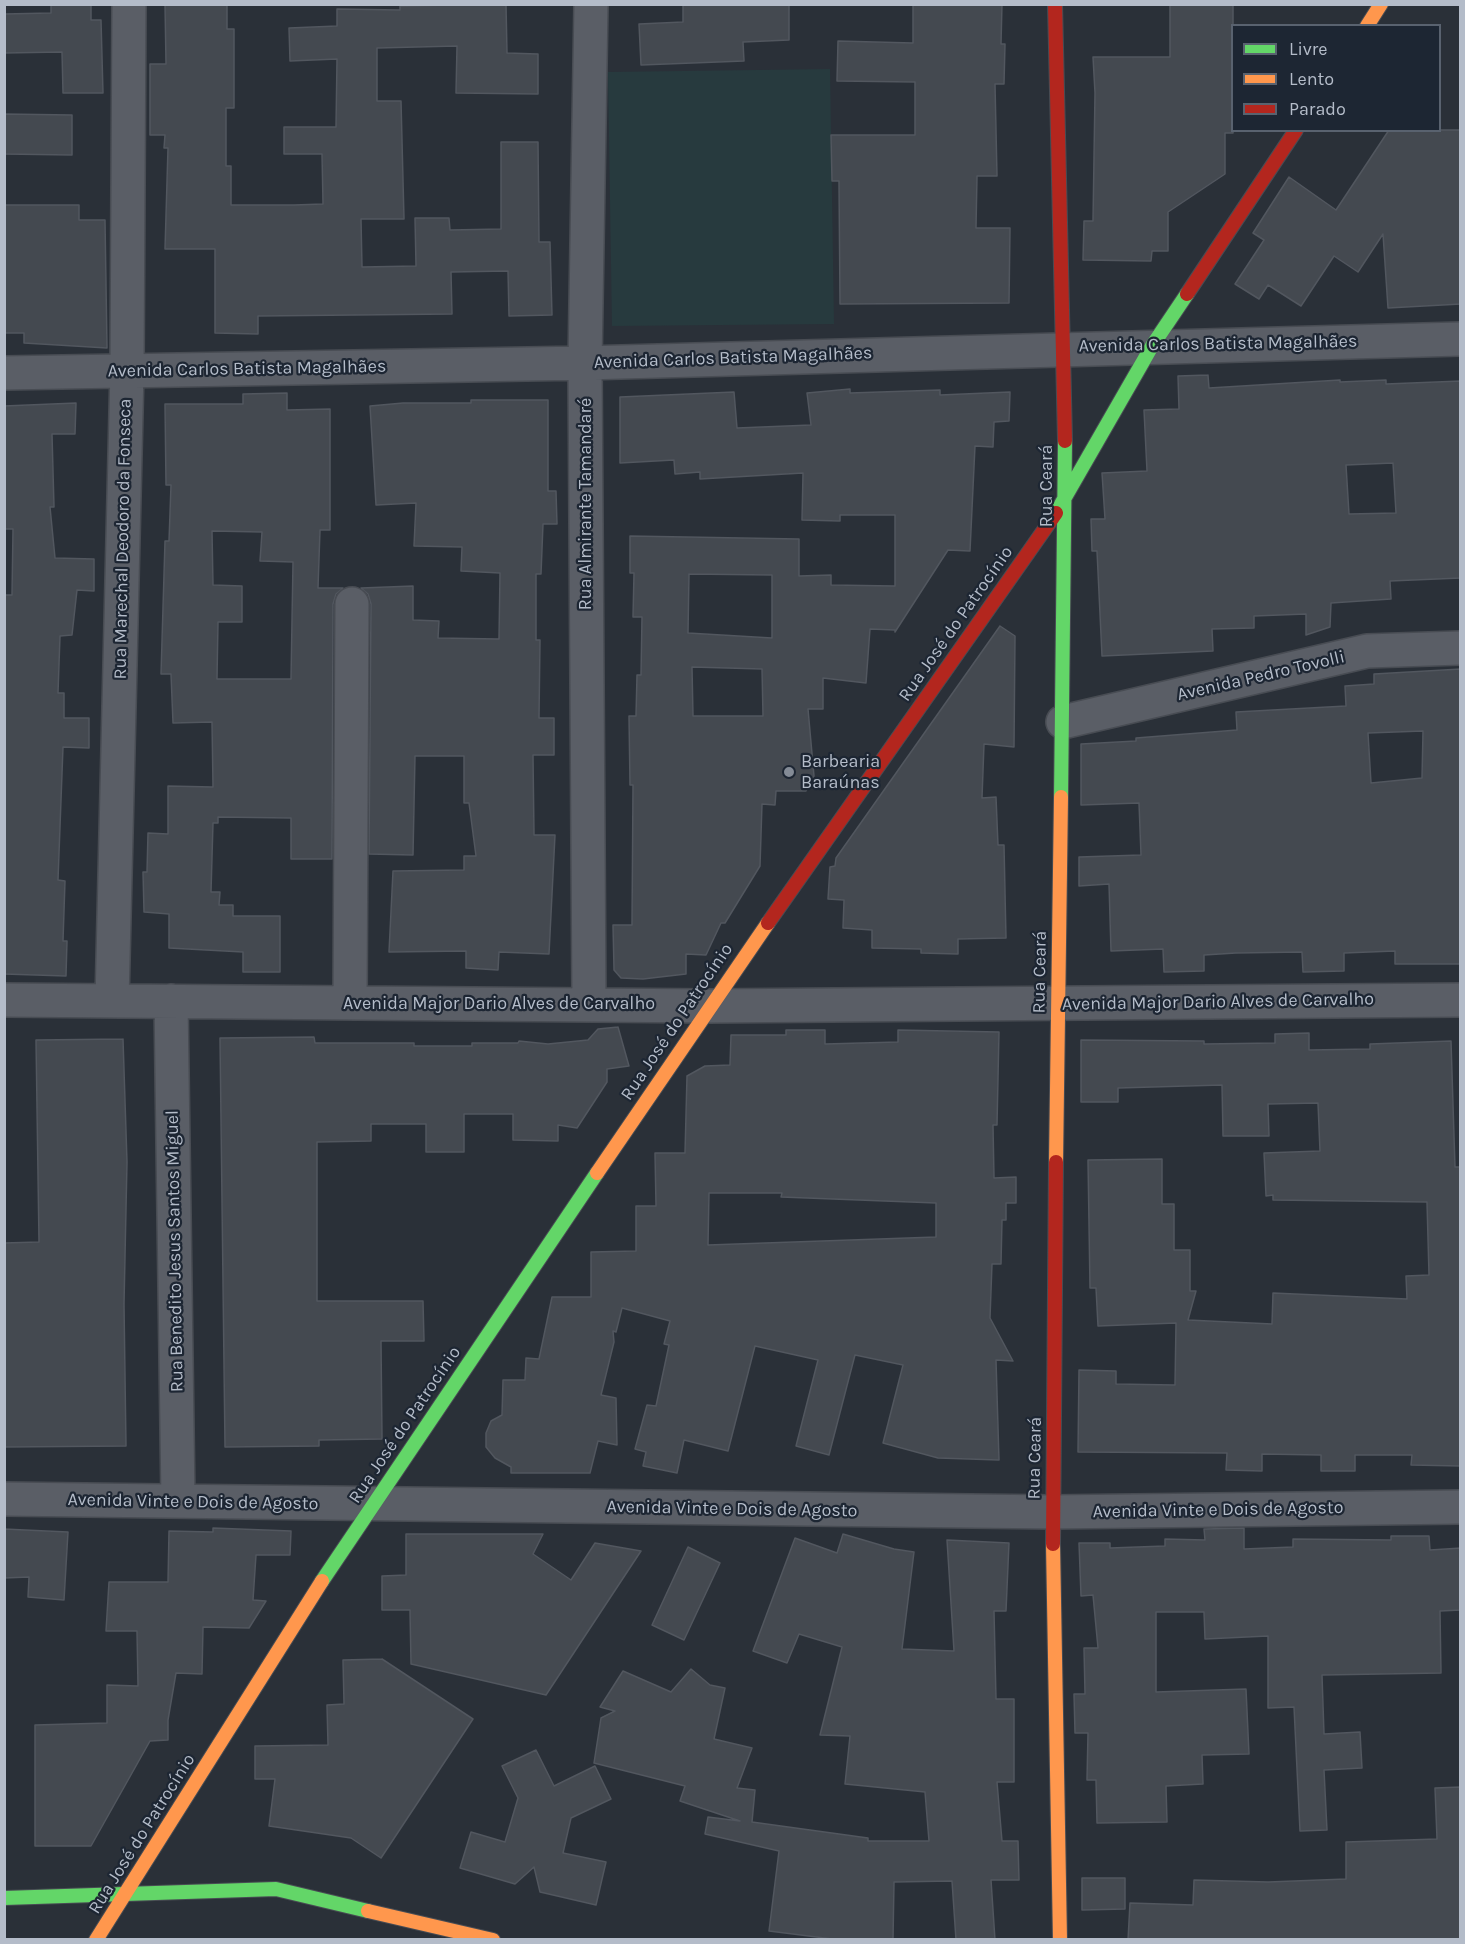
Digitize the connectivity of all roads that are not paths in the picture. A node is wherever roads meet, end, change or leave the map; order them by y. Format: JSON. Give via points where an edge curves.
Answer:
{"nodes":[{"id":1,"x":129,"y":4,"type":"edge"},
{"id":2,"x":591,"y":4,"type":"edge"},
{"id":3,"x":1054,"y":4,"type":"edge"},
{"id":4,"x":1381,"y":4,"type":"edge"},
{"id":5,"x":1368,"y":24,"type":"edge"},
{"id":6,"x":1295,"y":132,"type":"edge"},
{"id":7,"x":1461,"y":339,"type":"edge"},
{"id":8,"x":1152,"y":346,"type":"junction"},
{"id":9,"x":1064,"y":348,"type":"junction"},
{"id":10,"x":585,"y":363,"type":"junction"},
{"id":11,"x":127,"y":370,"type":"junction"},
{"id":12,"x":4,"y":373,"type":"edge"},
{"id":13,"x":1065,"y":500,"type":"junction"},
{"id":14,"x":352,"y":604,"type":"dead end"},
{"id":15,"x":1461,"y":648,"type":"edge"},
{"id":16,"x":1063,"y":722,"type":"junction"},
{"id":17,"x":4,"y":1000,"type":"edge"},
{"id":18,"x":1461,"y":1000,"type":"edge"},
{"id":19,"x":112,"y":1001,"type":"junction"},
{"id":20,"x":171,"y":1001,"type":"junction"},
{"id":21,"x":350,"y":1002,"type":"junction"},
{"id":22,"x":589,"y":1003,"type":"junction"},
{"id":23,"x":1057,"y":1003,"type":"junction"},
{"id":24,"x":709,"y":1006,"type":"junction"},
{"id":25,"x":4,"y":1499,"type":"edge"},
{"id":26,"x":178,"y":1500,"type":"junction"},
{"id":27,"x":373,"y":1505,"type":"junction"},
{"id":28,"x":1461,"y":1507,"type":"edge"},
{"id":29,"x":1052,"y":1512,"type":"junction"},
{"id":30,"x":125,"y":1896,"type":"junction"},
{"id":31,"x":4,"y":1898,"type":"edge"},
{"id":32,"x":96,"y":1940,"type":"edge"},
{"id":33,"x":494,"y":1940,"type":"edge"},
{"id":34,"x":1060,"y":1940,"type":"edge"}],
"edges":[{"from":1,"to":11,"type":"street","name":"Rua Marechal Deodoro da Fonseca"},
{"from":2,"to":10,"type":"street","name":"Rua Almirante Tamandaré"},
{"from":3,"to":9,"type":"street","name":"Rua Ceará"},
{"from":4,"to":5,"type":"street"},
{"from":6,"to":8,"type":"street","name":"Rua José do Patrocínio"},
{"from":7,"to":8,"type":"street","name":"Avenida Carlos Batista Magalhães"},
{"from":8,"to":9,"type":"street","name":"Avenida Carlos Batista Magalhães"},
{"from":8,"to":13,"type":"street","name":"Rua José do Patrocínio"},
{"from":9,"to":10,"type":"street","name":"Avenida Carlos Batista Magalhães"},
{"from":9,"to":13,"type":"street","name":"Rua Ceará"},
{"from":10,"to":11,"type":"street","name":"Avenida Carlos Batista Magalhães"},
{"from":10,"to":22,"type":"street","name":"Rua Almirante Tamandaré"},
{"from":11,"to":12,"type":"street","name":"Avenida Carlos Batista Magalhães"},
{"from":11,"to":19,"type":"street","name":"Rua Marechal Deodoro da Fonseca"},
{"from":13,"to":16,"type":"street","name":"Rua Ceará"},
{"from":13,"to":24,"type":"street","name":"Rua José do Patrocínio"},
{"from":14,"to":21,"type":"street"},
{"from":15,"to":16,"type":"street","name":"Avenida Pedro Tovolli","via":[[1367,651]]},
{"from":16,"to":23,"type":"street","name":"Rua Ceará"},
{"from":17,"to":19,"type":"street","name":"Avenida Major Dario Alves de Carvalho"},
{"from":18,"to":23,"type":"street","name":"Avenida Major Dario Alves de Carvalho"},
{"from":19,"to":20,"type":"street","name":"Avenida Major Dario Alves de Carvalho"},
{"from":20,"to":21,"type":"street","name":"Avenida Major Dario Alves de Carvalho"},
{"from":20,"to":26,"type":"street","name":"Rua Benedito Jesus Santos Miguel"},
{"from":21,"to":22,"type":"street","name":"Avenida Major Dario Alves de Carvalho"},
{"from":22,"to":24,"type":"street","name":"Avenida Major Dario Alves de Carvalho"},
{"from":23,"to":24,"type":"street","name":"Avenida Major Dario Alves de Carvalho"},
{"from":23,"to":29,"type":"street","name":"Rua Ceará"},
{"from":24,"to":27,"type":"street","name":"Rua José do Patrocínio"},
{"from":25,"to":26,"type":"street","name":"Avenida Vinte e Dois de Agosto"},
{"from":26,"to":27,"type":"street","name":"Avenida Vinte e Dois de Agosto"},
{"from":27,"to":29,"type":"street","name":"Avenida Vinte e Dois de Agosto"},
{"from":27,"to":30,"type":"street","name":"Rua José do Patrocínio"},
{"from":28,"to":29,"type":"street","name":"Avenida Vinte e Dois de Agosto"},
{"from":29,"to":34,"type":"street","name":"Rua Ceará"},
{"from":30,"to":31,"type":"street"},
{"from":30,"to":32,"type":"street","name":"Rua José do Patrocínio"},
{"from":30,"to":33,"type":"street","via":[[276,1889]]}]}
